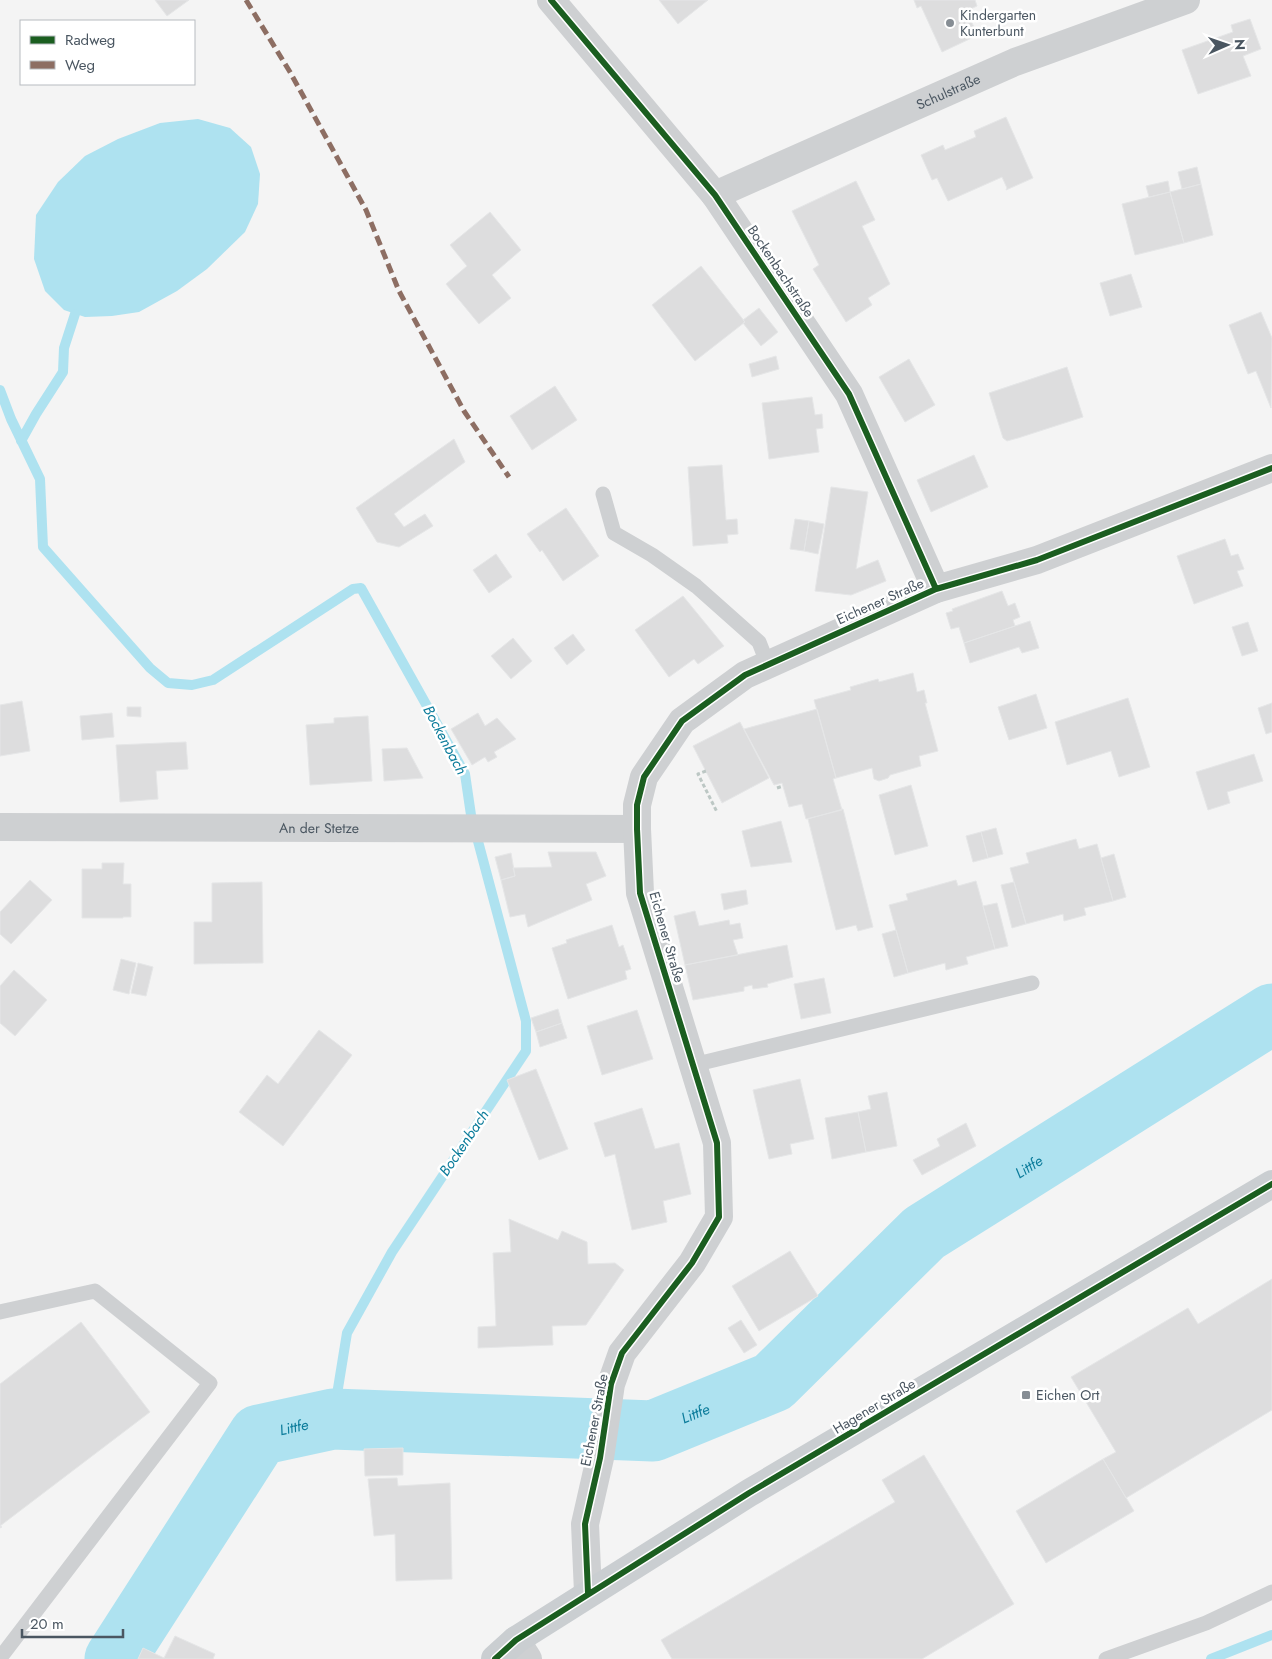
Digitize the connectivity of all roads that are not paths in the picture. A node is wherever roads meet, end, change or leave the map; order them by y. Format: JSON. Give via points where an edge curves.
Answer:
{"nodes":[{"id":1,"x":551,"y":0,"type":"edge"},
{"id":2,"x":1186,"y":0,"type":"edge"},
{"id":3,"x":715,"y":195,"type":"junction"},
{"id":4,"x":1272,"y":468,"type":"edge"},
{"id":5,"x":604,"y":494,"type":"dead end"},
{"id":6,"x":936,"y":589,"type":"junction"},
{"id":7,"x":768,"y":665,"type":"junction"},
{"id":8,"x":0,"y":827,"type":"edge"},
{"id":9,"x":637,"y":830,"type":"junction"},
{"id":10,"x":1032,"y":983,"type":"dead end"},
{"id":11,"x":693,"y":1065,"type":"junction"},
{"id":12,"x":1272,"y":1184,"type":"edge"},
{"id":13,"x":0,"y":1312,"type":"edge"},
{"id":14,"x":1272,"y":1592,"type":"edge"},
{"id":15,"x":588,"y":1593,"type":"junction"},
{"id":16,"x":522,"y":1650,"type":"edge"},
{"id":17,"x":0,"y":1658,"type":"edge"},
{"id":18,"x":495,"y":1659,"type":"edge"},
{"id":19,"x":1106,"y":1659,"type":"edge"}],
"edges":[{"from":1,"to":3,"type":"street","name":"Bockenbachstraße"},
{"from":2,"to":3,"type":"street","name":"Schulstraße","via":[[1015,62]]},
{"from":3,"to":6,"type":"street","name":"Bockenbachstraße","via":[[849,394]]},
{"from":4,"to":6,"type":"street","name":"Eichener Straße","via":[[1037,560]]},
{"from":5,"to":7,"type":"lane","via":[[614,533],[696,586],[758,642]]},
{"from":6,"to":7,"type":"street","name":"Eichener Straße"},
{"from":7,"to":9,"type":"street","name":"Eichener Straße","via":[[745,675],[682,721],[644,776]]},
{"from":8,"to":9,"type":"street","name":"An der Stetze"},
{"from":9,"to":11,"type":"street","name":"Eichener Straße","via":[[640,893]]},
{"from":10,"to":11,"type":"lane"},
{"from":11,"to":15,"type":"street","name":"Eichener Straße","via":[[717,1143],[720,1217],[692,1263],[622,1353],[612,1384],[585,1524]]},
{"from":12,"to":15,"type":"main road","name":"Hagener Straße","via":[[749,1493]]},
{"from":13,"to":17,"type":"lane","via":[[95,1291],[210,1383]]},
{"from":14,"to":19,"type":"lane","via":[[1206,1623]]},
{"from":15,"to":16,"type":"main road","name":"Hagener Straße"},
{"from":16,"to":18,"type":"main road","name":"Hagener Straße"}]}
